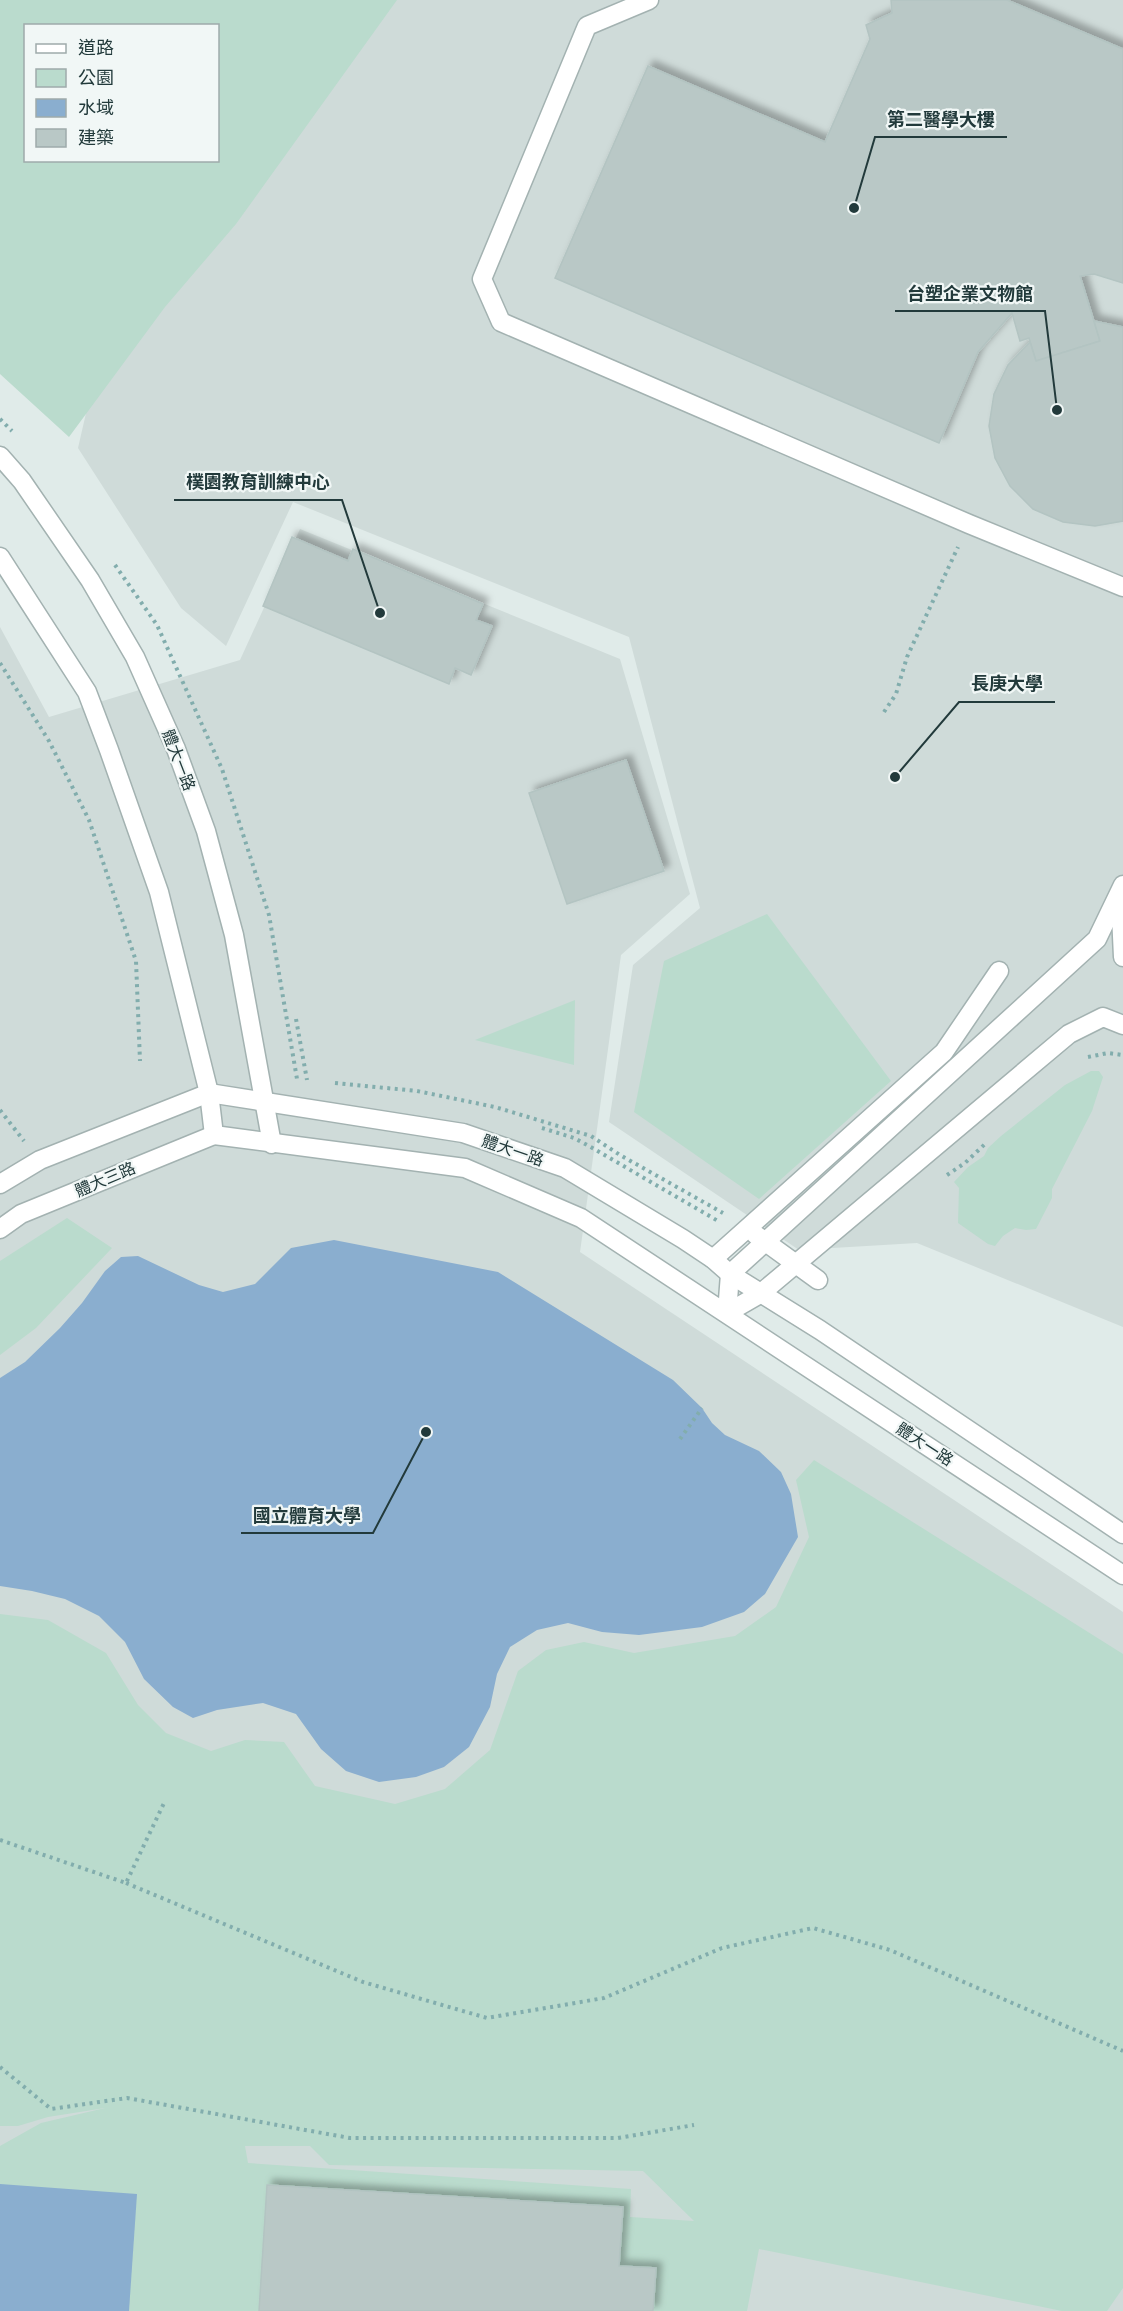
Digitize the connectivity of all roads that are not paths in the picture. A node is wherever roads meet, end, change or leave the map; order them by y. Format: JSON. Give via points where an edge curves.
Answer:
{"nodes":[{"id":1,"x":649,"y":0,"type":"edge"},
{"id":2,"x":0,"y":456,"type":"edge"},
{"id":3,"x":0,"y":557,"type":"edge"},
{"id":4,"x":1123,"y":587,"type":"edge"},
{"id":5,"x":1121,"y":888,"type":"edge"},
{"id":6,"x":1123,"y":957,"type":"edge"},
{"id":7,"x":999,"y":971,"type":"dead end"},
{"id":8,"x":1123,"y":1025,"type":"edge"},
{"id":9,"x":209,"y":1093,"type":"junction"},
{"id":10,"x":266,"y":1102,"type":"junction"},
{"id":11,"x":214,"y":1134,"type":"junction"},
{"id":12,"x":272,"y":1144,"type":"junction"},
{"id":13,"x":0,"y":1184,"type":"edge"},
{"id":14,"x":0,"y":1229,"type":"edge"},
{"id":15,"x":748,"y":1235,"type":"junction"},
{"id":16,"x":713,"y":1259,"type":"junction"},
{"id":17,"x":730,"y":1274,"type":"junction"},
{"id":18,"x":818,"y":1280,"type":"dead end"},
{"id":19,"x":760,"y":1293,"type":"junction"},
{"id":20,"x":727,"y":1313,"type":"junction"},
{"id":21,"x":1123,"y":1534,"type":"edge"},
{"id":22,"x":1123,"y":1575,"type":"edge"}],
"edges":[{"from":1,"to":4,"type":"street","via":[[587,26],[482,279],[501,322]]},
{"from":2,"to":10,"type":"street","name":"體大一路","via":[[22,481],[90,580],[135,657],[177,749],[206,831],[234,935]]},
{"from":3,"to":9,"type":"street","via":[[87,692],[159,892]]},
{"from":5,"to":6,"type":"street"},
{"from":5,"to":17,"type":"street","via":[[1097,939]]},
{"from":7,"to":15,"type":"street","via":[[944,1052]]},
{"from":8,"to":19,"type":"street","via":[[1103,1017],[1069,1034]]},
{"from":9,"to":10,"type":"street","name":"體大一路"},
{"from":9,"to":11,"type":"street"},
{"from":9,"to":13,"type":"street","via":[[40,1160]]},
{"from":10,"to":12,"type":"street","name":"體大一路"},
{"from":10,"to":16,"type":"street","name":"體大一路","via":[[463,1133],[555,1165]]},
{"from":11,"to":12,"type":"street","name":"體大一路"},
{"from":11,"to":14,"type":"street","name":"體大三路","via":[[21,1214]]},
{"from":12,"to":20,"type":"street","name":"體大一路","via":[[465,1168],[581,1218]]},
{"from":15,"to":16,"type":"street"},
{"from":15,"to":18,"type":"street"},
{"from":16,"to":17,"type":"street","name":"體大一路"},
{"from":17,"to":19,"type":"street","name":"體大一路"},
{"from":17,"to":20,"type":"street"},
{"from":19,"to":20,"type":"street"},
{"from":19,"to":21,"type":"street","name":"體大一路"},
{"from":20,"to":22,"type":"street","name":"體大一路"}]}
